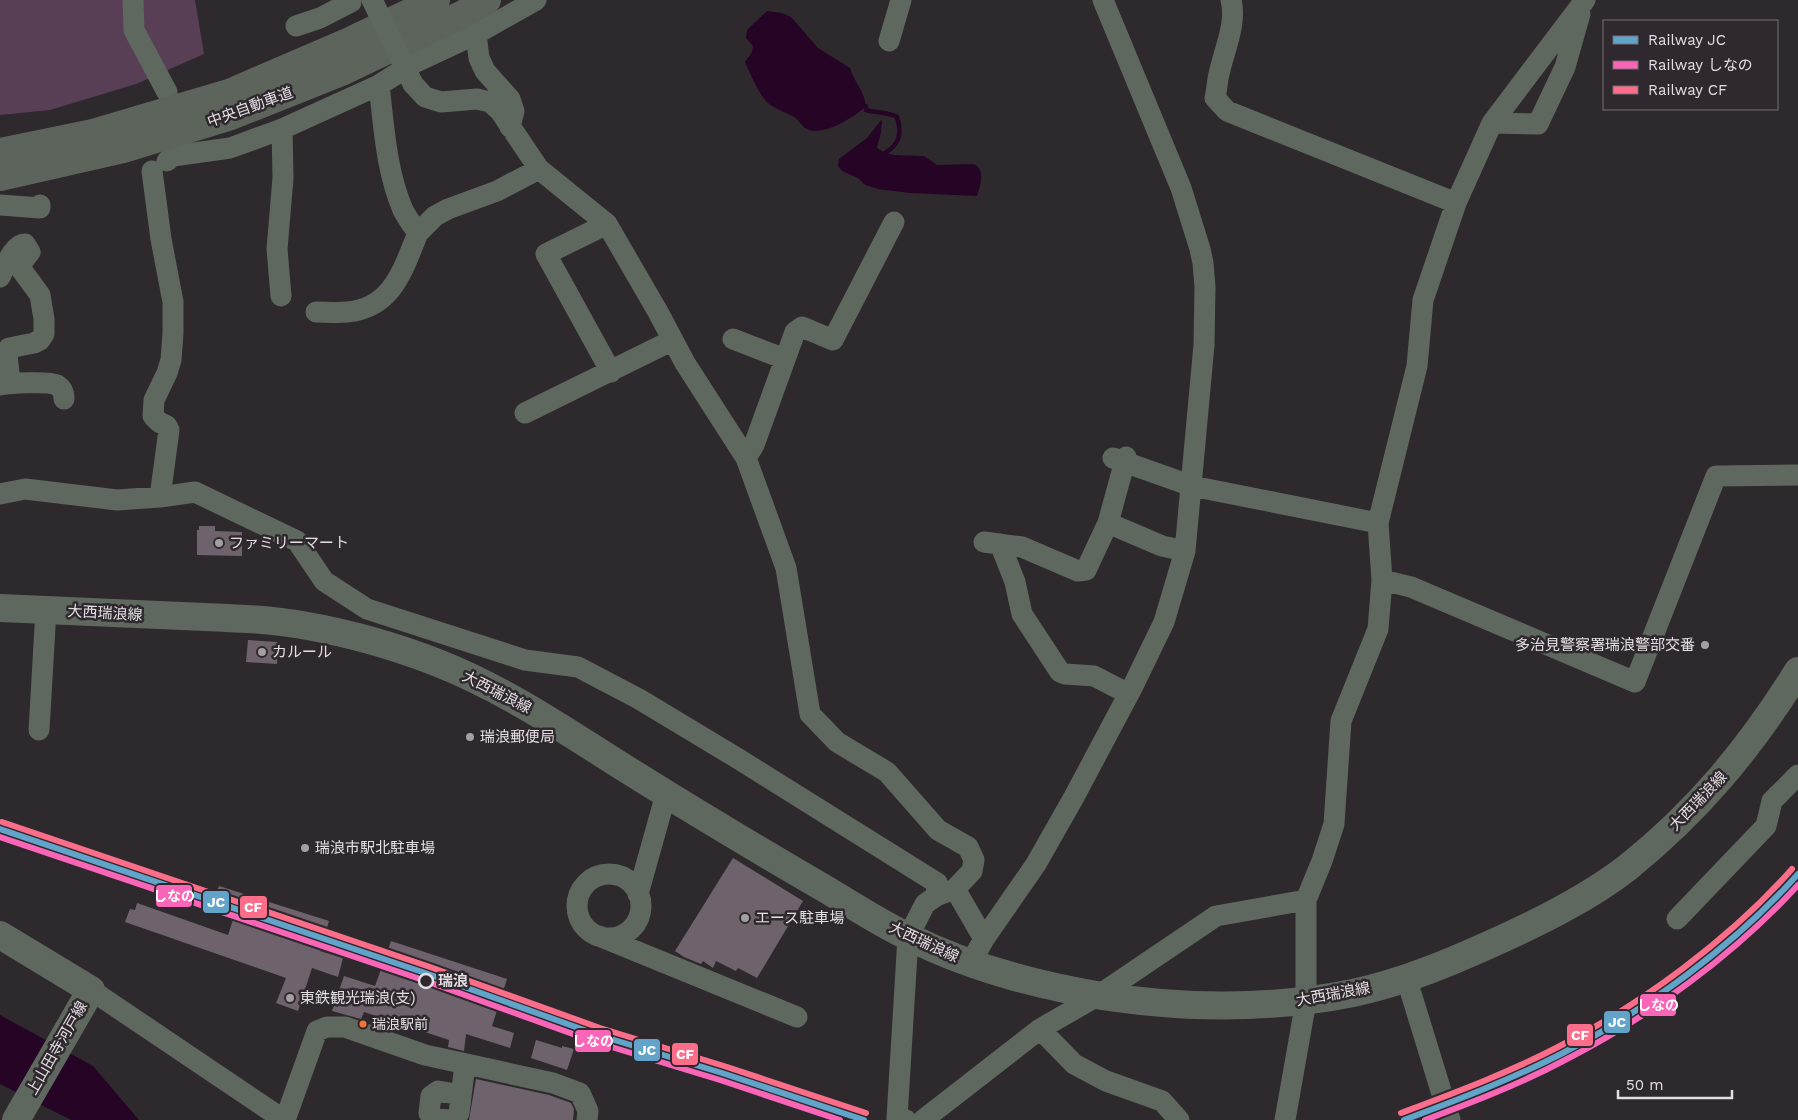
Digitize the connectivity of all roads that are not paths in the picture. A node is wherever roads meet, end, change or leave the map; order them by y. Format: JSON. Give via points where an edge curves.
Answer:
{"nodes":[{"id":1,"x":133,"y":0,"type":"edge"},
{"id":2,"x":351,"y":0,"type":"edge"},
{"id":3,"x":372,"y":0,"type":"edge"},
{"id":4,"x":436,"y":0,"type":"edge"},
{"id":5,"x":487,"y":0,"type":"edge"},
{"id":6,"x":536,"y":0,"type":"edge"},
{"id":7,"x":901,"y":0,"type":"edge"},
{"id":8,"x":1104,"y":0,"type":"edge"},
{"id":9,"x":1231,"y":0,"type":"edge"},
{"id":10,"x":1584,"y":1,"type":"edge"},
{"id":11,"x":296,"y":26,"type":"dead end"},
{"id":12,"x":476,"y":34,"type":"junction"},
{"id":13,"x":889,"y":42,"type":"dead end"},
{"id":14,"x":379,"y":85,"type":"junction"},
{"id":15,"x":167,"y":92,"type":"dead end"},
{"id":16,"x":1492,"y":123,"type":"junction"},
{"id":17,"x":510,"y":127,"type":"junction"},
{"id":18,"x":282,"y":129,"type":"junction"},
{"id":19,"x":0,"y":152,"type":"edge"},
{"id":20,"x":539,"y":169,"type":"junction"},
{"id":21,"x":0,"y":177,"type":"edge"},
{"id":22,"x":1456,"y":202,"type":"junction"},
{"id":23,"x":0,"y":205,"type":"edge"},
{"id":24,"x":40,"y":205,"type":"dead end"},
{"id":25,"x":894,"y":222,"type":"dead end"},
{"id":26,"x":607,"y":224,"type":"junction"},
{"id":27,"x":418,"y":233,"type":"junction"},
{"id":28,"x":0,"y":277,"type":"edge"},
{"id":29,"x":281,"y":296,"type":"dead end"},
{"id":30,"x":316,"y":312,"type":"dead end"},
{"id":31,"x":673,"y":340,"type":"junction"},
{"id":32,"x":733,"y":340,"type":"dead end"},
{"id":33,"x":785,"y":359,"type":"junction"},
{"id":34,"x":611,"y":372,"type":"junction"},
{"id":35,"x":5,"y":384,"type":"edge"},
{"id":36,"x":64,"y":399,"type":"dead end"},
{"id":37,"x":525,"y":413,"type":"dead end"},
{"id":38,"x":746,"y":458,"type":"junction"},
{"id":39,"x":1798,"y":475,"type":"edge"},
{"id":40,"x":1192,"y":486,"type":"junction"},
{"id":41,"x":0,"y":494,"type":"edge"},
{"id":42,"x":160,"y":497,"type":"junction"},
{"id":43,"x":1108,"y":523,"type":"junction"},
{"id":44,"x":1378,"y":523,"type":"junction"},
{"id":45,"x":1185,"y":551,"type":"junction"},
{"id":46,"x":1382,"y":580,"type":"junction"},
{"id":47,"x":0,"y":608,"type":"edge"},
{"id":48,"x":46,"y":610,"type":"junction"},
{"id":49,"x":448,"y":634,"type":"junction"},
{"id":50,"x":441,"y":664,"type":"junction"},
{"id":51,"x":1798,"y":671,"type":"edge"},
{"id":52,"x":1129,"y":694,"type":"junction"},
{"id":53,"x":39,"y":730,"type":"dead end"},
{"id":54,"x":1798,"y":775,"type":"edge"},
{"id":55,"x":666,"y":794,"type":"junction"},
{"id":56,"x":945,"y":893,"type":"junction"},
{"id":57,"x":638,"y":894,"type":"junction"},
{"id":58,"x":1306,"y":900,"type":"junction"},
{"id":59,"x":1678,"y":919,"type":"dead end"},
{"id":60,"x":0,"y":935,"type":"edge"},
{"id":61,"x":599,"y":936,"type":"junction"},
{"id":62,"x":908,"y":937,"type":"junction"},
{"id":63,"x":984,"y":939,"type":"junction"},
{"id":64,"x":970,"y":964,"type":"junction"},
{"id":65,"x":1406,"y":977,"type":"junction"},
{"id":66,"x":91,"y":990,"type":"junction"},
{"id":67,"x":1099,"y":995,"type":"junction"},
{"id":68,"x":1306,"y":1001,"type":"junction"},
{"id":69,"x":797,"y":1017,"type":"dead end"},
{"id":70,"x":1040,"y":1029,"type":"junction"},
{"id":71,"x":465,"y":1064,"type":"junction"},
{"id":72,"x":461,"y":1095,"type":"dead end"},
{"id":73,"x":16,"y":1120,"type":"edge"},
{"id":74,"x":284,"y":1120,"type":"edge"},
{"id":75,"x":587,"y":1120,"type":"edge"},
{"id":76,"x":906,"y":1120,"type":"edge"},
{"id":77,"x":923,"y":1120,"type":"edge"},
{"id":78,"x":1179,"y":1120,"type":"edge"},
{"id":79,"x":1285,"y":1120,"type":"edge"},
{"id":80,"x":1450,"y":1120,"type":"edge"}],
"edges":[{"from":1,"to":15,"type":"street","via":[[134,30]]},
{"from":2,"to":11,"type":"street","via":[[343,7]]},
{"from":3,"to":17,"type":"street","bridge":true,"via":[[413,84],[425,97],[441,102],[477,99],[490,102]]},
{"from":4,"to":19,"type":"highway","name":"中央自動車道","via":[[229,93],[93,133]]},
{"from":5,"to":21,"type":"highway","name":"中央自動車道","via":[[344,71],[231,116],[123,149]]},
{"from":6,"to":12,"type":"street"},
{"from":7,"to":13,"type":"street"},
{"from":8,"to":40,"type":"street","via":[[1180,188],[1200,249],[1205,287],[1204,345]]},
{"from":9,"to":22,"type":"street","via":[[1230,32],[1216,98],[1228,111]]},
{"from":10,"to":16,"type":"street"},
{"from":10,"to":16,"type":"street","via":[[1565,67],[1538,124]]},
{"from":12,"to":14,"type":"street","via":[[414,63]]},
{"from":12,"to":17,"type":"street","via":[[479,58],[485,71],[510,98],[514,111]]},
{"from":14,"to":18,"type":"street"},
{"from":14,"to":27,"type":"street","via":[[392,173],[404,210]]},
{"from":16,"to":22,"type":"street"},
{"from":17,"to":20,"type":"street"},
{"from":18,"to":29,"type":"street","via":[[283,178],[277,249]]},
{"from":18,"to":42,"type":"street","via":[[230,148],[173,156],[159,166],[161,239],[173,302],[170,360],[154,400],[153,416],[169,430]]},
{"from":20,"to":26,"type":"street"},
{"from":20,"to":27,"type":"street","via":[[497,191],[448,208]]},
{"from":22,"to":44,"type":"street","via":[[1423,300],[1417,366]]},
{"from":23,"to":24,"type":"street","via":[[40,208]]},
{"from":25,"to":33,"type":"street","via":[[833,340],[802,327],[795,332]]},
{"from":26,"to":31,"type":"street"},
{"from":26,"to":34,"type":"street","via":[[546,254]]},
{"from":27,"to":30,"type":"street","via":[[398,281],[382,299],[367,308],[348,312]]},
{"from":28,"to":35,"type":"street","via":[[15,247],[24,244],[30,252],[21,269],[40,295],[44,319],[44,334],[40,340],[9,348]]},
{"from":31,"to":34,"type":"street"},
{"from":31,"to":38,"type":"street","via":[[684,363]]},
{"from":32,"to":33,"type":"street"},
{"from":33,"to":38,"type":"street","via":[[754,446]]},
{"from":34,"to":37,"type":"street"},
{"from":35,"to":36,"type":"street","via":[[46,382],[61,388]]},
{"from":38,"to":56,"type":"street","via":[[786,568],[810,714],[837,742],[887,772],[938,830],[968,847],[974,860],[972,871]]},
{"from":39,"to":46,"type":"street","via":[[1716,476],[1635,682],[1411,586]]},
{"from":40,"to":43,"type":"street","via":[[1121,460]]},
{"from":40,"to":44,"type":"street"},
{"from":40,"to":45,"type":"street"},
{"from":41,"to":42,"type":"street","via":[[25,490],[118,500]]},
{"from":42,"to":49,"type":"street","via":[[195,492],[297,541],[324,581],[367,609]]},
{"from":43,"to":45,"type":"street","via":[[1162,546]]},
{"from":43,"to":52,"type":"street","via":[[1086,570],[1078,571],[1022,547],[992,543],[1014,582],[1022,614],[1060,672],[1094,676]]},
{"from":44,"to":46,"type":"street"},
{"from":45,"to":52,"type":"street","via":[[1164,622]]},
{"from":46,"to":58,"type":"street","via":[[1378,629],[1341,722],[1334,824]]},
{"from":47,"to":48,"type":"main road","name":"大西瑞浪線"},
{"from":48,"to":50,"type":"main road","name":"大西瑞浪線","via":[[257,619],[303,625],[394,647]]},
{"from":48,"to":53,"type":"street"},
{"from":49,"to":50,"type":"street"},
{"from":49,"to":56,"type":"street","via":[[525,660],[578,667],[639,699],[737,758],[937,883]]},
{"from":50,"to":55,"type":"main road","name":"大西瑞浪線","via":[[492,687],[543,716]]},
{"from":51,"to":65,"type":"main road","name":"大西瑞浪線","via":[[1743,752],[1710,792],[1627,868],[1582,900],[1532,925],[1467,955]]},
{"from":52,"to":63,"type":"street","via":[[1036,864]]},
{"from":54,"to":59,"type":"street","via":[[1772,801],[1766,826]]},
{"from":55,"to":57,"type":"street"},
{"from":55,"to":62,"type":"main road","name":"大西瑞浪線"},
{"from":56,"to":62,"type":"street","via":[[925,904]]},
{"from":56,"to":63,"type":"street"},
{"from":57,"to":61,"type":"street","via":[[640,914],[635,924],[619,936]]},
{"from":57,"to":61,"type":"street","via":[[624,878],[614,875],[593,878],[585,885],[579,894],[578,915],[590,932]]},
{"from":58,"to":67,"type":"street","via":[[1216,916]]},
{"from":58,"to":68,"type":"street"},
{"from":60,"to":66,"type":"main road","name":"上山田寺河戸線"},
{"from":61,"to":69,"type":"street"},
{"from":62,"to":64,"type":"main road","name":"大西瑞浪線"},
{"from":62,"to":76,"type":"street","via":[[897,1118]]},
{"from":63,"to":64,"type":"street"},
{"from":64,"to":67,"type":"main road","name":"大西瑞浪線","via":[[1047,987]]},
{"from":65,"to":68,"type":"main road","name":"大西瑞浪線","via":[[1357,992]]},
{"from":65,"to":80,"type":"street"},
{"from":66,"to":73,"type":"main road","name":"上山田寺河戸線"},
{"from":66,"to":74,"type":"street"},
{"from":67,"to":68,"type":"main road","name":"大西瑞浪線","via":[[1201,1006]]},
{"from":67,"to":70,"type":"street"},
{"from":68,"to":79,"type":"street"},
{"from":70,"to":77,"type":"street"},
{"from":70,"to":78,"type":"street","via":[[1074,1064],[1106,1081],[1162,1100]]},
{"from":71,"to":72,"type":"street"},
{"from":71,"to":74,"type":"street","via":[[425,1055],[345,1027],[327,1026],[317,1031]]},
{"from":71,"to":75,"type":"street","via":[[553,1082],[580,1093],[588,1111]]}]}
